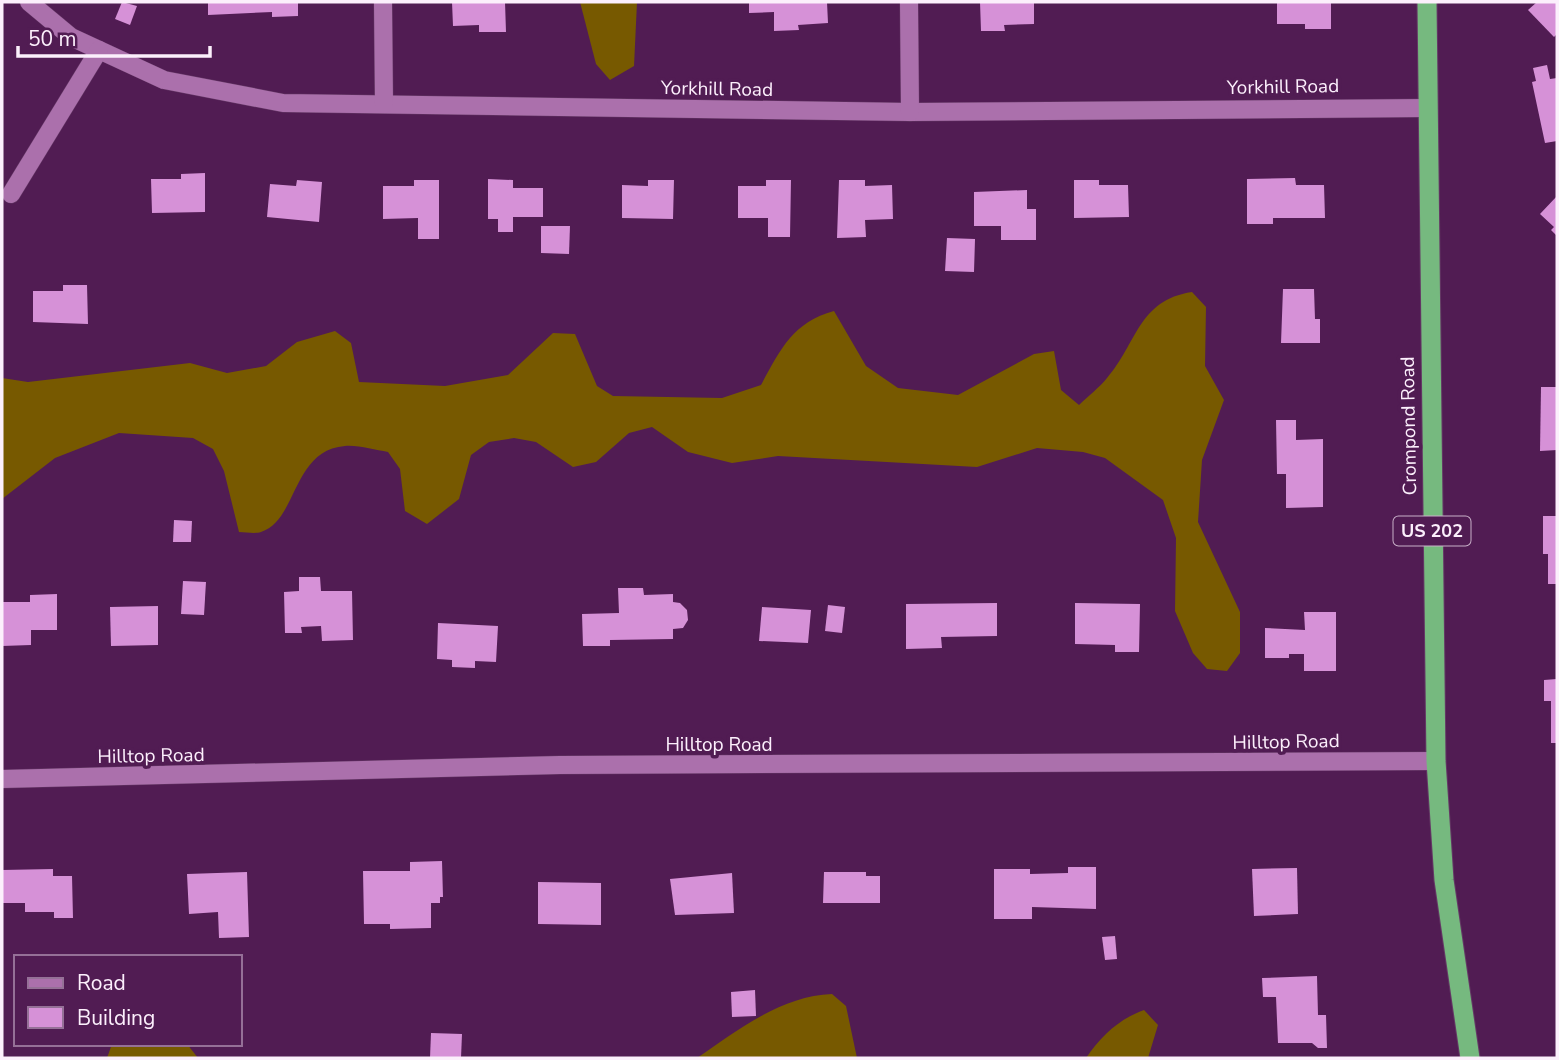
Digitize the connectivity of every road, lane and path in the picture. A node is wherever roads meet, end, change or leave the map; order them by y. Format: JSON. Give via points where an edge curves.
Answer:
{"nodes":[{"id":1,"x":29,"y":2,"type":"edge"},
{"id":2,"x":383,"y":2,"type":"edge"},
{"id":3,"x":909,"y":2,"type":"edge"},
{"id":4,"x":1427,"y":2,"type":"edge"},
{"id":5,"x":99,"y":50,"type":"junction"},
{"id":6,"x":384,"y":104,"type":"junction"},
{"id":7,"x":1428,"y":108,"type":"junction"},
{"id":8,"x":910,"y":112,"type":"junction"},
{"id":9,"x":11,"y":194,"type":"dead end"},
{"id":10,"x":1436,"y":761,"type":"junction"},
{"id":11,"x":2,"y":779,"type":"edge"},
{"id":12,"x":1470,"y":1058,"type":"edge"}],
"edges":[{"from":1,"to":5,"type":"street","name":"Yorkhill Road","via":[[71,37]]},
{"from":2,"to":6,"type":"street"},
{"from":3,"to":8,"type":"street"},
{"from":4,"to":7,"type":"highway","name":"Crompond Road","number":"US 202"},
{"from":5,"to":6,"type":"street","name":"Yorkhill Road","via":[[164,80],[283,103]]},
{"from":5,"to":9,"type":"street"},
{"from":6,"to":8,"type":"street","name":"Yorkhill Road"},
{"from":7,"to":8,"type":"street","name":"Yorkhill Road"},
{"from":7,"to":10,"type":"highway","name":"Crompond Road","number":"US 202"},
{"from":10,"to":11,"type":"street","name":"Hilltop Road","via":[[560,765]]},
{"from":10,"to":12,"type":"highway","name":"Crompond Road","number":"US 202","via":[[1444,880]]}]}
